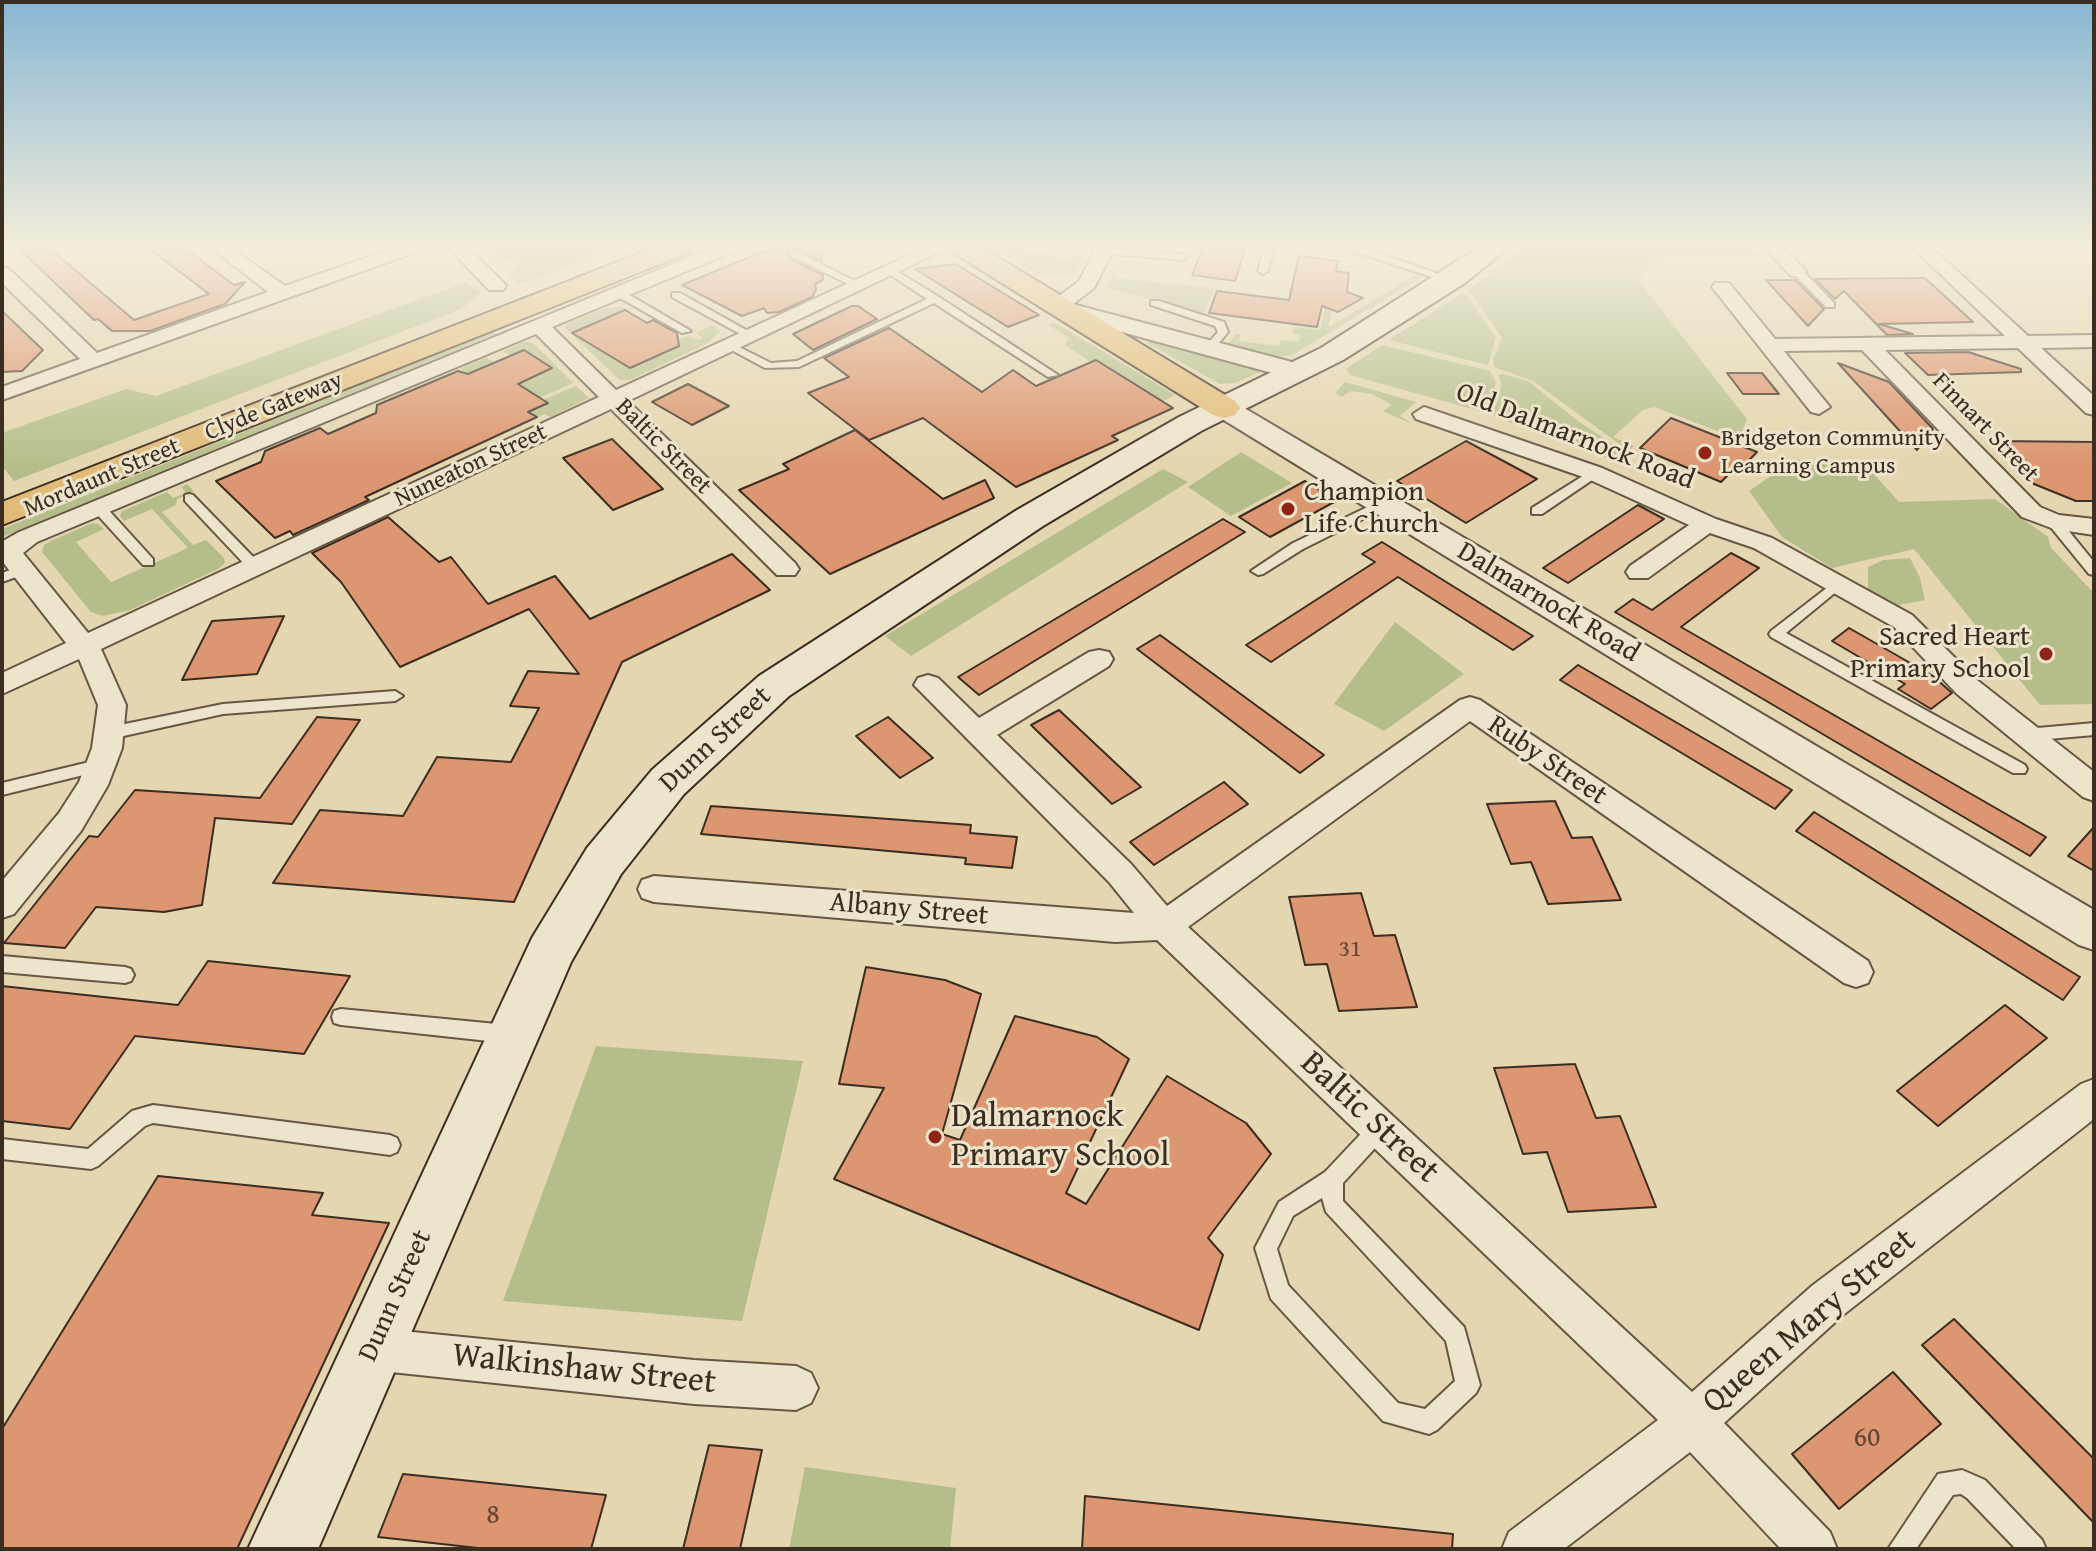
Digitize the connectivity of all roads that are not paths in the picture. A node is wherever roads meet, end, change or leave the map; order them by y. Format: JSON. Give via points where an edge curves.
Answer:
{"nodes":[{"id":1,"x":50,"y":319,"type":"edge"},
{"id":2,"x":211,"y":319,"type":"edge"},
{"id":3,"x":465,"y":319,"type":"edge"},
{"id":4,"x":495,"y":319,"type":"edge"},
{"id":5,"x":551,"y":319,"type":"edge"},
{"id":6,"x":665,"y":319,"type":"edge"},
{"id":7,"x":721,"y":319,"type":"edge"},
{"id":8,"x":784,"y":319,"type":"edge"},
{"id":9,"x":892,"y":319,"type":"edge"},
{"id":10,"x":966,"y":319,"type":"edge"},
{"id":11,"x":1078,"y":319,"type":"edge"},
{"id":12,"x":1102,"y":319,"type":"edge"},
{"id":13,"x":1206,"y":319,"type":"edge"},
{"id":14,"x":1386,"y":319,"type":"edge"},
{"id":15,"x":1748,"y":319,"type":"edge"},
{"id":16,"x":2000,"y":319,"type":"edge"},
{"id":17,"x":538,"y":325,"type":"junction"},
{"id":18,"x":686,"y":331,"type":"dead end"},
{"id":19,"x":750,"y":335,"type":"junction"},
{"id":20,"x":2094,"y":341,"type":"edge"},
{"id":21,"x":2025,"y":342,"type":"junction"},
{"id":22,"x":1768,"y":345,"type":"junction"},
{"id":23,"x":1869,"y":345,"type":"junction"},
{"id":24,"x":729,"y":346,"type":"junction"},
{"id":25,"x":1209,"y":348,"type":"junction"},
{"id":26,"x":94,"y":361,"type":"junction"},
{"id":27,"x":1298,"y":372,"type":"junction"},
{"id":28,"x":1052,"y":375,"type":"dead end"},
{"id":29,"x":2,"y":394,"type":"edge"},
{"id":30,"x":614,"y":399,"type":"junction"},
{"id":31,"x":1819,"y":407,"type":"dead end"},
{"id":32,"x":1224,"y":408,"type":"junction"},
{"id":33,"x":2094,"y":408,"type":"edge"},
{"id":34,"x":1424,"y":414,"type":"dead end"},
{"id":35,"x":1594,"y":473,"type":"junction"},
{"id":36,"x":189,"y":498,"type":"dead end"},
{"id":37,"x":2,"y":503,"type":"edge"},
{"id":38,"x":1384,"y":503,"type":"junction"},
{"id":39,"x":98,"y":507,"type":"junction"},
{"id":40,"x":1537,"y":511,"type":"dead end"},
{"id":41,"x":2,"y":514,"type":"edge"},
{"id":42,"x":2042,"y":517,"type":"junction"},
{"id":43,"x":1707,"y":524,"type":"junction"},
{"id":44,"x":2094,"y":527,"type":"edge"},
{"id":45,"x":148,"y":562,"type":"dead end"},
{"id":46,"x":255,"y":567,"type":"junction"},
{"id":47,"x":786,"y":569,"type":"dead end"},
{"id":48,"x":1258,"y":571,"type":"dead end"},
{"id":49,"x":2094,"y":571,"type":"edge"},
{"id":50,"x":1639,"y":572,"type":"dead end"},
{"id":51,"x":12,"y":574,"type":"edge"},
{"id":52,"x":1837,"y":584,"type":"junction"},
{"id":53,"x":83,"y":647,"type":"junction"},
{"id":54,"x":1099,"y":659,"type":"dead end"},
{"id":55,"x":2,"y":684,"type":"edge"},
{"id":56,"x":928,"y":685,"type":"dead end"},
{"id":57,"x":395,"y":696,"type":"dead end"},
{"id":58,"x":2094,"y":729,"type":"edge"},
{"id":59,"x":110,"y":733,"type":"junction"},
{"id":60,"x":977,"y":733,"type":"junction"},
{"id":61,"x":2026,"y":735,"type":"junction"},
{"id":62,"x":102,"y":765,"type":"junction"},
{"id":63,"x":2019,"y":769,"type":"dead end"},
{"id":64,"x":2,"y":789,"type":"edge"},
{"id":65,"x":2094,"y":789,"type":"edge"},
{"id":66,"x":654,"y":889,"type":"dead end"},
{"id":67,"x":2,"y":904,"type":"edge"},
{"id":68,"x":1164,"y":926,"type":"junction"},
{"id":69,"x":2094,"y":932,"type":"edge"},
{"id":70,"x":2,"y":964,"type":"edge"},
{"id":71,"x":1856,"y":972,"type":"dead end"},
{"id":72,"x":125,"y":975,"type":"dead end"},
{"id":73,"x":341,"y":1017,"type":"dead end"},
{"id":74,"x":513,"y":1034,"type":"junction"},
{"id":75,"x":2094,"y":1096,"type":"edge"},
{"id":76,"x":1380,"y":1128,"type":"junction"},
{"id":77,"x":390,"y":1145,"type":"dead end"},
{"id":78,"x":2,"y":1149,"type":"edge"},
{"id":79,"x":1332,"y":1179,"type":"junction"},
{"id":80,"x":372,"y":1349,"type":"junction"},
{"id":81,"x":796,"y":1388,"type":"dead end"},
{"id":82,"x":1692,"y":1422,"type":"junction"},
{"id":83,"x":1799,"y":1544,"type":"edge"},
{"id":84,"x":283,"y":1549,"type":"edge"},
{"id":85,"x":1526,"y":1549,"type":"edge"},
{"id":86,"x":1901,"y":1549,"type":"edge"},
{"id":87,"x":2033,"y":1549,"type":"edge"}],
"edges":[{"from":1,"to":26,"type":"street"},
{"from":2,"to":26,"type":"street"},
{"from":3,"to":37,"type":"main road","name":"Clyde Gateway"},
{"from":4,"to":41,"type":"main road","name":"Clyde Gateway"},
{"from":5,"to":17,"type":"street","name":"Mordaunt Street"},
{"from":6,"to":18,"type":"lane"},
{"from":7,"to":19,"type":"lane"},
{"from":8,"to":19,"type":"street","name":"Nuneaton Street"},
{"from":9,"to":24,"type":"lane","via":[[799,364],[761,364]]},
{"from":10,"to":28,"type":"lane"},
{"from":11,"to":32,"type":"main road","name":"Dalmarnock Road"},
{"from":12,"to":25,"type":"street"},
{"from":13,"to":25,"type":"lane","via":[[1220,324],[1223,332]]},
{"from":14,"to":27,"type":"main road","name":"Dunn Street"},
{"from":15,"to":22,"type":"street"},
{"from":16,"to":21,"type":"street"},
{"from":17,"to":30,"type":"street","name":"Baltic Street"},
{"from":17,"to":39,"type":"street","name":"Mordaunt Street"},
{"from":19,"to":24,"type":"street","name":"Nuneaton Street"},
{"from":20,"to":21,"type":"street"},
{"from":21,"to":23,"type":"street"},
{"from":21,"to":33,"type":"street"},
{"from":22,"to":23,"type":"street"},
{"from":22,"to":31,"type":"street"},
{"from":23,"to":42,"type":"street","name":"Finnart Street"},
{"from":24,"to":30,"type":"street","name":"Nuneaton Street"},
{"from":25,"to":27,"type":"street"},
{"from":26,"to":29,"type":"street"},
{"from":27,"to":32,"type":"main road","name":"Dunn Street"},
{"from":30,"to":46,"type":"street","name":"Nuneaton Street"},
{"from":30,"to":47,"type":"street","name":"Baltic Street"},
{"from":32,"to":38,"type":"street","name":"Dalmarnock Road"},
{"from":32,"to":74,"type":"main road","name":"Dunn Street","via":[[1019,524],[774,686],[733,720],[668,782],[604,861],[550,953]]},
{"from":34,"to":35,"type":"street","name":"Old Dalmarnock Road"},
{"from":35,"to":40,"type":"lane"},
{"from":35,"to":43,"type":"street","name":"Old Dalmarnock Road"},
{"from":36,"to":46,"type":"lane"},
{"from":38,"to":48,"type":"lane"},
{"from":38,"to":69,"type":"street","name":"Dalmarnock Road"},
{"from":39,"to":45,"type":"lane"},
{"from":39,"to":51,"type":"street","name":"Mordaunt Street","via":[[16,543],[10,554]]},
{"from":42,"to":44,"type":"street"},
{"from":42,"to":49,"type":"lane"},
{"from":43,"to":50,"type":"street"},
{"from":43,"to":52,"type":"street","name":"Old Dalmarnock Road","via":[[1763,543]]},
{"from":46,"to":53,"type":"street","name":"Nuneaton Street"},
{"from":51,"to":53,"type":"street","name":"Mordaunt Street"},
{"from":52,"to":61,"type":"street","name":"Old Dalmarnock Road","via":[[1903,621],[1967,687]]},
{"from":52,"to":63,"type":"lane","via":[[1776,634]]},
{"from":53,"to":55,"type":"street","name":"Nuneaton Street"},
{"from":53,"to":59,"type":"street","name":"Mordaunt Street","via":[[108,691]]},
{"from":54,"to":60,"type":"street"},
{"from":56,"to":60,"type":"street","name":"Baltic Street"},
{"from":57,"to":59,"type":"lane","via":[[214,711]]},
{"from":58,"to":61,"type":"lane"},
{"from":59,"to":62,"type":"street","name":"Mordaunt Street"},
{"from":60,"to":68,"type":"street","name":"Baltic Street","via":[[1120,873]]},
{"from":61,"to":65,"type":"street","name":"Old Dalmarnock Road"},
{"from":62,"to":64,"type":"lane"},
{"from":62,"to":67,"type":"street","name":"Mordaunt Street","via":[[70,822]]},
{"from":66,"to":68,"type":"street","name":"Albany Street","via":[[1115,928]]},
{"from":68,"to":71,"type":"street","name":"Ruby Street","via":[[1470,707]]},
{"from":68,"to":76,"type":"street","name":"Baltic Street"},
{"from":70,"to":72,"type":"lane"},
{"from":73,"to":74,"type":"lane"},
{"from":74,"to":80,"type":"main road","name":"Dunn Street"},
{"from":75,"to":82,"type":"street","name":"Queen Mary Street","via":[[1828,1300]]},
{"from":76,"to":79,"type":"lane"},
{"from":76,"to":82,"type":"street","name":"Baltic Street"},
{"from":77,"to":78,"type":"lane","via":[[153,1114],[139,1118],[91,1159]]},
{"from":79,"to":79,"type":"lane","via":[[1333,1205],[1456,1335],[1468,1385],[1429,1422],[1391,1413],[1279,1291],[1266,1248],[1286,1209]]},
{"from":80,"to":81,"type":"street","name":"Walkinshaw Street"},
{"from":80,"to":84,"type":"main road","name":"Dunn Street"},
{"from":82,"to":83,"type":"street","name":"Baltic Street"},
{"from":82,"to":85,"type":"street","name":"Queen Mary Street"},
{"from":86,"to":87,"type":"lane","via":[[1947,1483],[1962,1482],[1976,1489]]}]}
